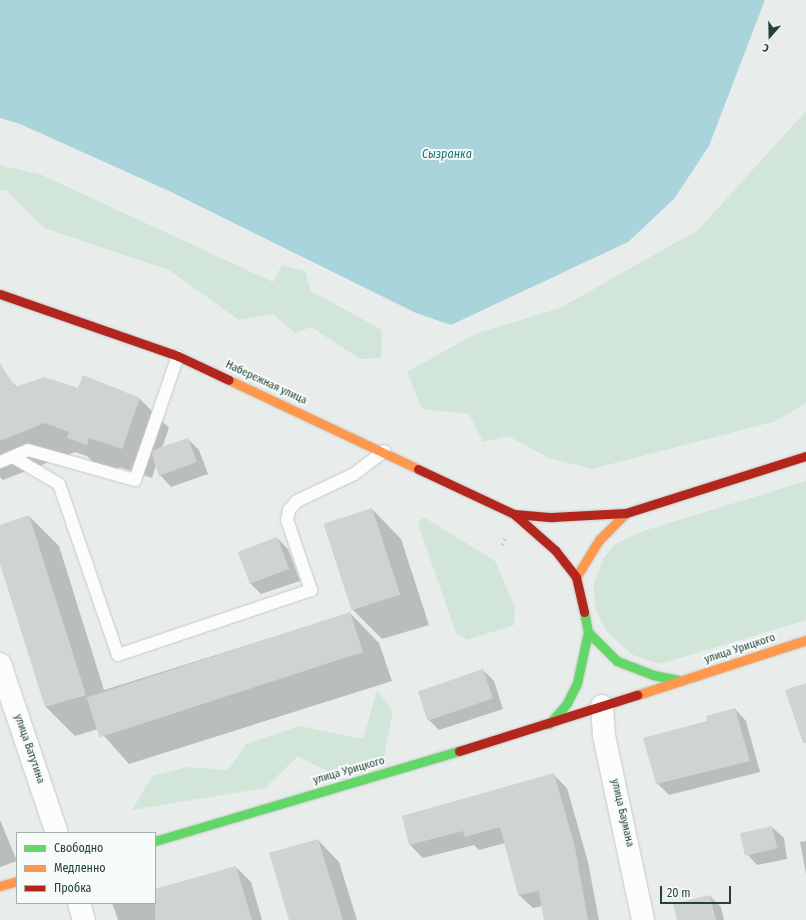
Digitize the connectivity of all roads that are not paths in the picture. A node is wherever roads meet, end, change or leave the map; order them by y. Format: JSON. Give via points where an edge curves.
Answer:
{"nodes":[{"id":1,"x":0,"y":294,"type":"edge"},
{"id":2,"x":178,"y":356,"type":"junction"},
{"id":3,"x":384,"y":451,"type":"junction"},
{"id":4,"x":806,"y":456,"type":"edge"},
{"id":5,"x":13,"y":457,"type":"junction"},
{"id":6,"x":0,"y":462,"type":"edge"},
{"id":7,"x":626,"y":513,"type":"junction"},
{"id":8,"x":514,"y":514,"type":"junction"},
{"id":9,"x":576,"y":577,"type":"junction"},
{"id":10,"x":588,"y":632,"type":"junction"},
{"id":11,"x":806,"y":640,"type":"edge"},
{"id":12,"x":0,"y":664,"type":"edge"},
{"id":13,"x":681,"y":680,"type":"junction"},
{"id":14,"x":602,"y":706,"type":"junction"},
{"id":15,"x":549,"y":724,"type":"junction"},
{"id":16,"x":57,"y":832,"type":"edge"},
{"id":17,"x":156,"y":841,"type":"edge"},
{"id":18,"x":16,"y":881,"type":"edge"},
{"id":19,"x":0,"y":886,"type":"edge"},
{"id":20,"x":79,"y":904,"type":"edge"},
{"id":21,"x":84,"y":920,"type":"edge"},
{"id":22,"x":643,"y":920,"type":"edge"}],
"edges":[{"from":1,"to":2,"type":"main road","name":"Набережная улица"},
{"from":2,"to":3,"type":"main road","name":"Набережная улица"},
{"from":2,"to":5,"type":"lane","via":[[135,480],[28,450]]},
{"from":3,"to":5,"type":"lane","via":[[354,474],[297,501],[289,510],[287,520],[311,590],[118,655],[59,484]]},
{"from":3,"to":8,"type":"main road","name":"Набережная улица"},
{"from":4,"to":7,"type":"main road"},
{"from":5,"to":6,"type":"lane"},
{"from":7,"to":8,"type":"main road","via":[[552,517]]},
{"from":7,"to":9,"type":"main road","via":[[599,540]]},
{"from":8,"to":9,"type":"main road","via":[[554,550]]},
{"from":9,"to":10,"type":"main road"},
{"from":10,"to":13,"type":"main road","via":[[617,661],[653,676]]},
{"from":10,"to":15,"type":"main road","via":[[577,683],[567,703]]},
{"from":11,"to":13,"type":"main road","name":"улица Урицкого"},
{"from":12,"to":16,"type":"street","name":"улица Ватутина"},
{"from":13,"to":14,"type":"main road","name":"улица Урицкого"},
{"from":14,"to":15,"type":"main road","name":"улица Урицкого"},
{"from":14,"to":22,"type":"street","name":"улица Баумана","via":[[604,736]]},
{"from":15,"to":17,"type":"main road","name":"улица Урицкого"},
{"from":18,"to":19,"type":"main road"},
{"from":20,"to":21,"type":"street"}]}
